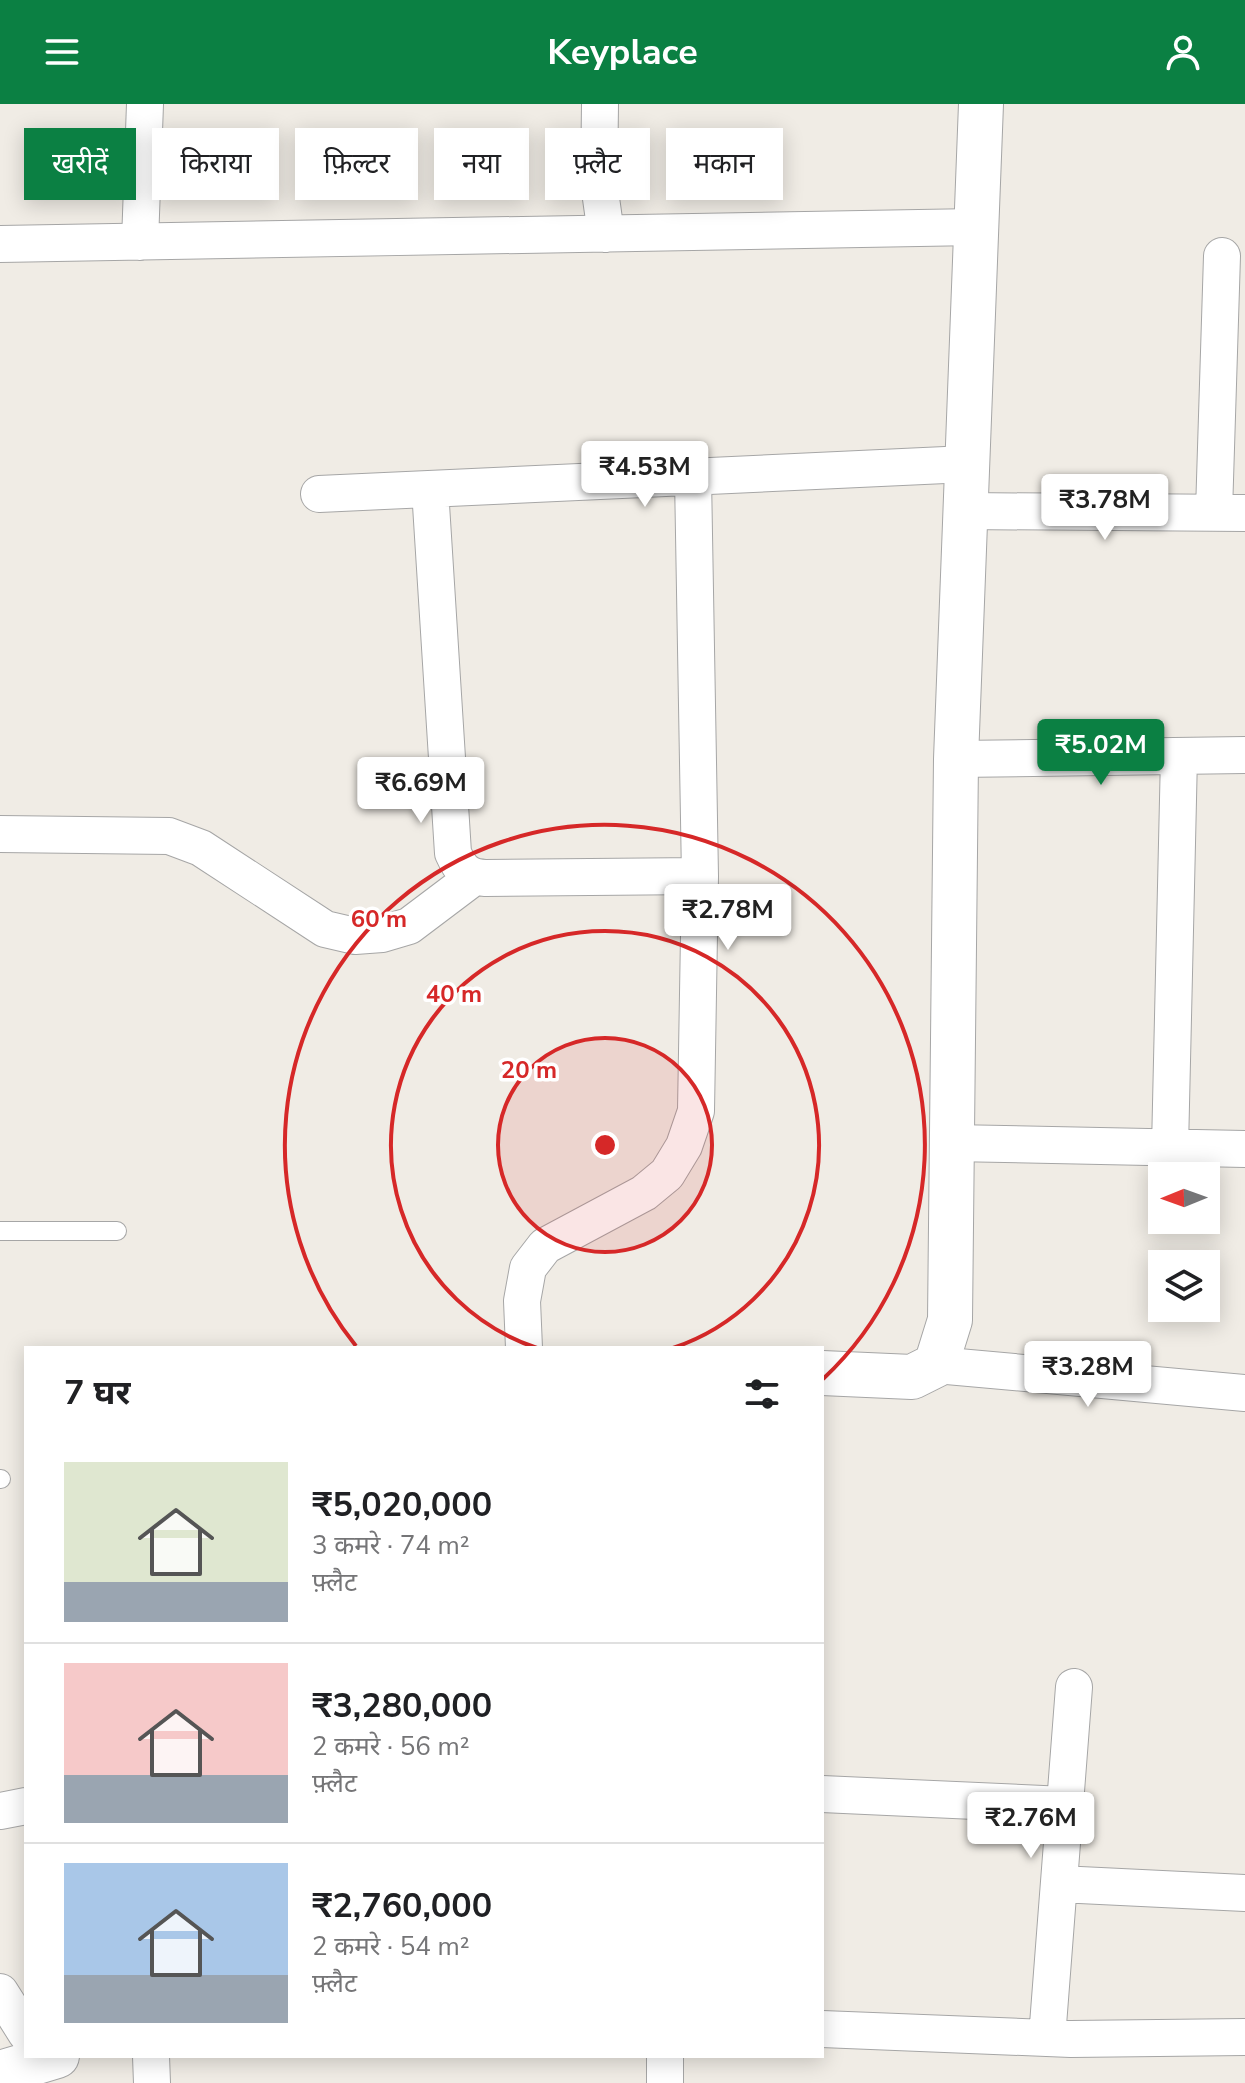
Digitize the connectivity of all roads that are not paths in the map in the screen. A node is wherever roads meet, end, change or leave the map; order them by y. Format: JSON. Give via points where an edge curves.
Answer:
{"nodes":[{"id":1,"x":145,"y":104,"type":"edge"},
{"id":2,"x":600,"y":104,"type":"edge"},
{"id":3,"x":981,"y":104,"type":"edge"},
{"id":4,"x":976,"y":227,"type":"junction"},
{"id":5,"x":606,"y":234,"type":"junction"},
{"id":6,"x":140,"y":242,"type":"junction"},
{"id":7,"x":0,"y":244,"type":"edge"},
{"id":8,"x":1222,"y":256,"type":"dead end"},
{"id":9,"x":967,"y":464,"type":"junction"},
{"id":10,"x":693,"y":477,"type":"junction"},
{"id":11,"x":430,"y":489,"type":"junction"},
{"id":12,"x":319,"y":494,"type":"dead end"},
{"id":13,"x":965,"y":511,"type":"junction"},
{"id":14,"x":1230,"y":512,"type":"edge"},
{"id":15,"x":1245,"y":755,"type":"edge"},
{"id":16,"x":1179,"y":756,"type":"junction"},
{"id":17,"x":956,"y":759,"type":"junction"},
{"id":18,"x":0,"y":834,"type":"edge"},
{"id":19,"x":700,"y":876,"type":"junction"},
{"id":20,"x":474,"y":877,"type":"junction"},
{"id":21,"x":951,"y":1143,"type":"junction"},
{"id":22,"x":1170,"y":1148,"type":"junction"},
{"id":23,"x":1245,"y":1149,"type":"edge"},
{"id":24,"x":0,"y":1231,"type":"edge"},
{"id":25,"x":117,"y":1231,"type":"dead end"},
{"id":26,"x":524,"y":1346,"type":"edge"},
{"id":27,"x":936,"y":1365,"type":"junction"},
{"id":28,"x":824,"y":1373,"type":"edge"},
{"id":29,"x":1245,"y":1393,"type":"edge"},
{"id":30,"x":1074,"y":1687,"type":"dead end"},
{"id":31,"x":824,"y":1794,"type":"edge"},
{"id":32,"x":1065,"y":1805,"type":"junction"},
{"id":33,"x":24,"y":1806,"type":"edge"},
{"id":34,"x":0,"y":1811,"type":"edge"},
{"id":35,"x":1059,"y":1884,"type":"junction"},
{"id":36,"x":1245,"y":1893,"type":"edge"},
{"id":37,"x":0,"y":1992,"type":"edge"},
{"id":38,"x":24,"y":2026,"type":"edge"},
{"id":39,"x":824,"y":2029,"type":"edge"},
{"id":40,"x":1245,"y":2037,"type":"edge"},
{"id":41,"x":1047,"y":2038,"type":"junction"},
{"id":42,"x":29,"y":2058,"type":"edge"},
{"id":43,"x":151,"y":2058,"type":"edge"},
{"id":44,"x":665,"y":2058,"type":"edge"},
{"id":45,"x":0,"y":2073,"type":"edge"},
{"id":46,"x":152,"y":2083,"type":"edge"},
{"id":47,"x":665,"y":2083,"type":"edge"}],
"edges":[{"from":1,"to":6,"type":"street"},
{"from":2,"to":5,"type":"street","via":[[599,184]]},
{"from":3,"to":4,"type":"street"},
{"from":4,"to":5,"type":"street"},
{"from":4,"to":9,"type":"street"},
{"from":5,"to":6,"type":"street"},
{"from":6,"to":7,"type":"street"},
{"from":8,"to":14,"type":"street"},
{"from":9,"to":10,"type":"street"},
{"from":9,"to":13,"type":"street"},
{"from":10,"to":11,"type":"street"},
{"from":10,"to":19,"type":"street"},
{"from":11,"to":12,"type":"street"},
{"from":11,"to":20,"type":"street","via":[[453,853],[460,868]]},
{"from":13,"to":14,"type":"street"},
{"from":13,"to":17,"type":"street"},
{"from":15,"to":16,"type":"street"},
{"from":16,"to":17,"type":"street"},
{"from":16,"to":22,"type":"street"},
{"from":17,"to":21,"type":"street"},
{"from":18,"to":20,"type":"street","via":[[169,836],[201,848],[325,929],[355,936],[409,926]]},
{"from":19,"to":20,"type":"street"},
{"from":19,"to":26,"type":"street","via":[[696,1111],[684,1146],[667,1174],[644,1193],[545,1246],[528,1268],[522,1301]]},
{"from":21,"to":22,"type":"street"},
{"from":21,"to":27,"type":"street","via":[[950,1320]]},
{"from":22,"to":23,"type":"street"},
{"from":24,"to":25,"type":"lane"},
{"from":27,"to":28,"type":"street","via":[[912,1377]]},
{"from":27,"to":29,"type":"street"},
{"from":30,"to":32,"type":"street"},
{"from":31,"to":32,"type":"street"},
{"from":32,"to":35,"type":"street"},
{"from":33,"to":34,"type":"street"},
{"from":35,"to":36,"type":"street"},
{"from":35,"to":41,"type":"street"},
{"from":37,"to":38,"type":"street"},
{"from":39,"to":41,"type":"street"},
{"from":40,"to":41,"type":"street"},
{"from":42,"to":45,"type":"street"},
{"from":43,"to":46,"type":"street"},
{"from":44,"to":47,"type":"street"}]}
